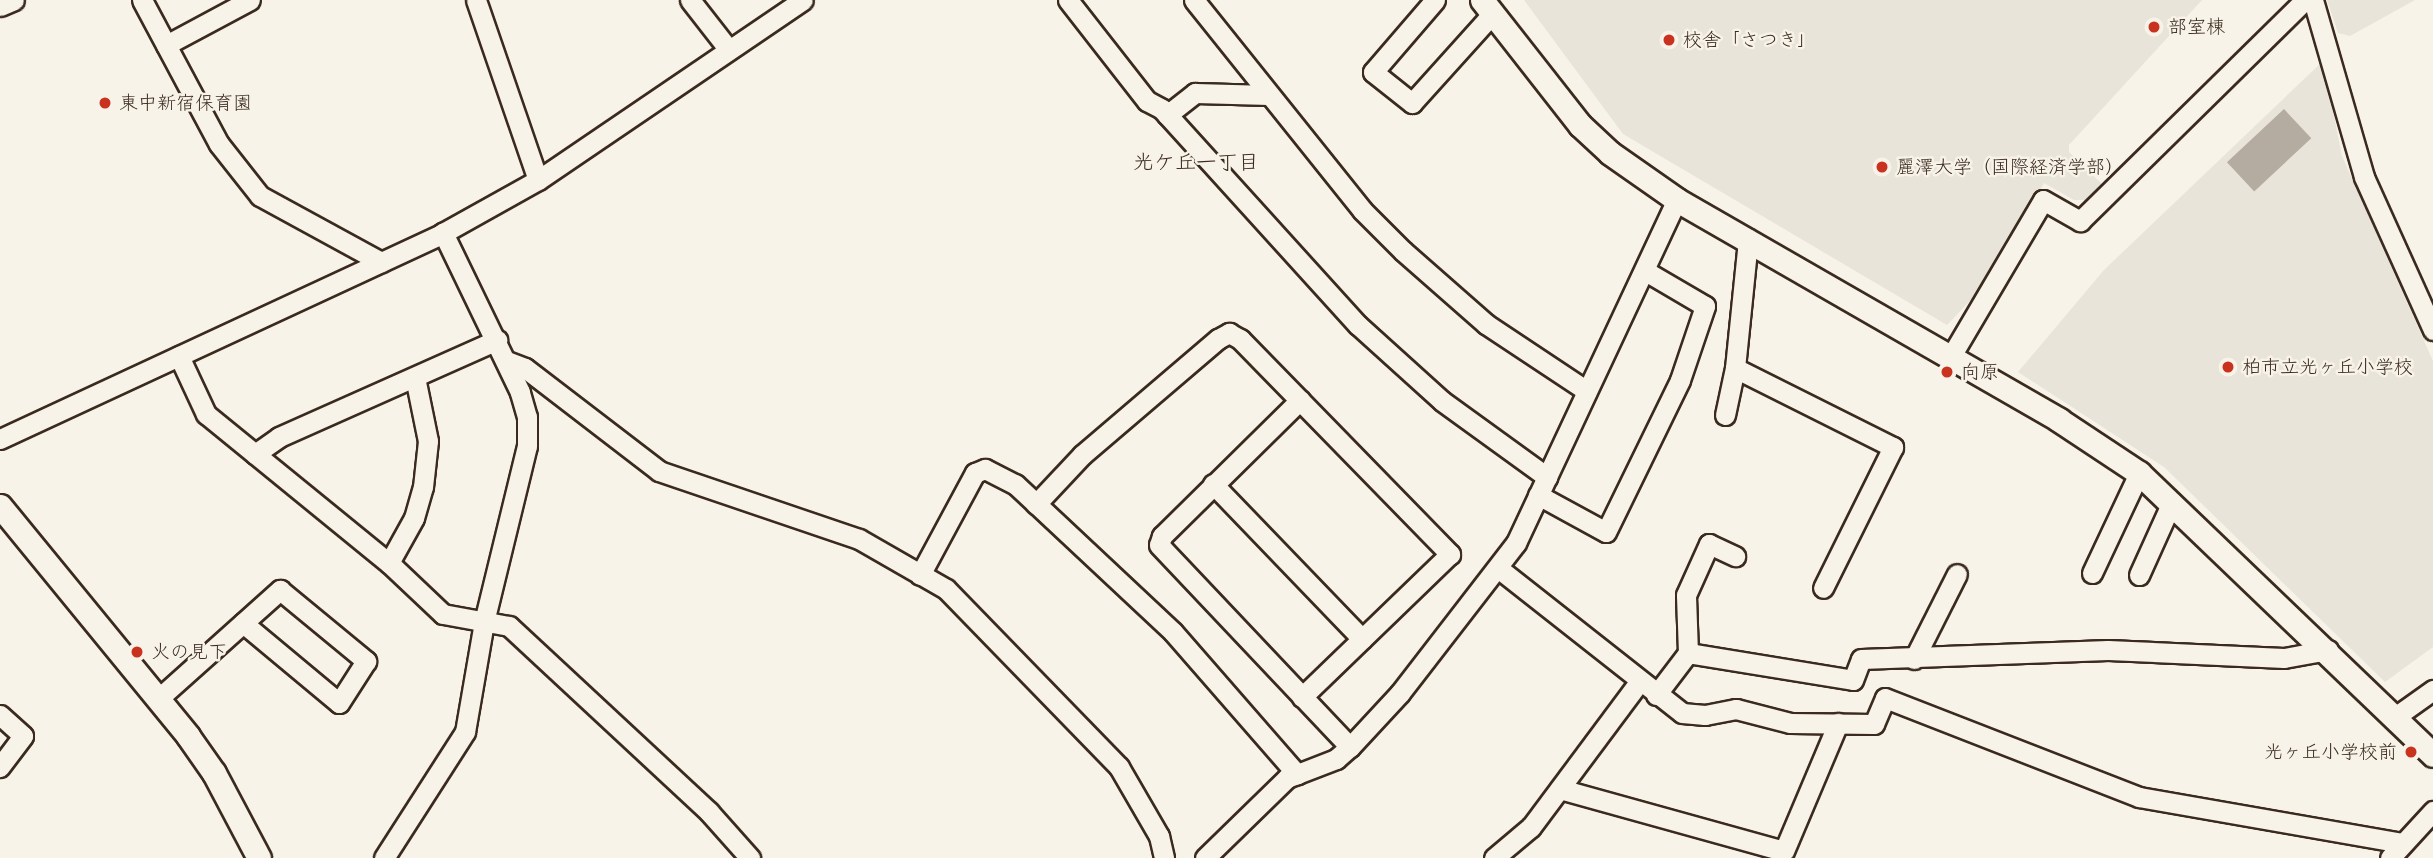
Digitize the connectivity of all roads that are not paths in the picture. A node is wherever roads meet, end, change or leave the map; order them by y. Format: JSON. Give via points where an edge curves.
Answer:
{"nodes":[{"id":1,"x":14,"y":0,"type":"edge"},
{"id":2,"x":142,"y":0,"type":"edge"},
{"id":3,"x":250,"y":0,"type":"edge"},
{"id":4,"x":475,"y":0,"type":"edge"},
{"id":5,"x":690,"y":0,"type":"edge"},
{"id":6,"x":802,"y":0,"type":"edge"},
{"id":7,"x":1068,"y":0,"type":"edge"},
{"id":8,"x":1194,"y":0,"type":"edge"},
{"id":9,"x":1435,"y":0,"type":"edge"},
{"id":10,"x":2305,"y":0,"type":"edge"},
{"id":11,"x":2313,"y":0,"type":"edge"},
{"id":12,"x":0,"y":6,"type":"edge"},
{"id":13,"x":1487,"y":7,"type":"edge"},
{"id":14,"x":166,"y":45,"type":"junction"},
{"id":15,"x":729,"y":50,"type":"junction"},
{"id":16,"x":1269,"y":95,"type":"junction"},
{"id":17,"x":1167,"y":114,"type":"junction"},
{"id":18,"x":538,"y":180,"type":"junction"},
{"id":19,"x":1677,"y":200,"type":"junction"},
{"id":20,"x":443,"y":233,"type":"junction"},
{"id":21,"x":1748,"y":239,"type":"junction"},
{"id":22,"x":381,"y":262,"type":"junction"},
{"id":23,"x":1647,"y":272,"type":"junction"},
{"id":24,"x":2433,"y":330,"type":"edge"},
{"id":25,"x":497,"y":340,"type":"junction"},
{"id":26,"x":179,"y":356,"type":"junction"},
{"id":27,"x":1950,"y":358,"type":"junction"},
{"id":28,"x":507,"y":361,"type":"junction"},
{"id":29,"x":1735,"y":368,"type":"junction"},
{"id":30,"x":415,"y":377,"type":"junction"},
{"id":31,"x":1587,"y":391,"type":"junction"},
{"id":32,"x":1300,"y":400,"type":"junction"},
{"id":33,"x":1725,"y":415,"type":"dead end"},
{"id":34,"x":0,"y":439,"type":"edge"},
{"id":35,"x":255,"y":454,"type":"junction"},
{"id":36,"x":2139,"y":473,"type":"junction"},
{"id":37,"x":1547,"y":477,"type":"junction"},
{"id":38,"x":1213,"y":484,"type":"junction"},
{"id":39,"x":1538,"y":495,"type":"junction"},
{"id":40,"x":2172,"y":502,"type":"junction"},
{"id":41,"x":1036,"y":504,"type":"junction"},
{"id":42,"x":0,"y":506,"type":"edge"},
{"id":43,"x":1735,"y":556,"type":"dead end"},
{"id":44,"x":389,"y":563,"type":"junction"},
{"id":45,"x":1497,"y":568,"type":"junction"},
{"id":46,"x":2092,"y":573,"type":"dead end"},
{"id":47,"x":1957,"y":574,"type":"dead end"},
{"id":48,"x":920,"y":575,"type":"junction"},
{"id":49,"x":2139,"y":575,"type":"dead end"},
{"id":50,"x":1823,"y":588,"type":"dead end"},
{"id":51,"x":484,"y":622,"type":"junction"},
{"id":52,"x":243,"y":623,"type":"junction"},
{"id":53,"x":1362,"y":639,"type":"junction"},
{"id":54,"x":2328,"y":650,"type":"junction"},
{"id":55,"x":1688,"y":653,"type":"junction"},
{"id":56,"x":1914,"y":659,"type":"junction"},
{"id":57,"x":1639,"y":682,"type":"junction"},
{"id":58,"x":2433,"y":690,"type":"edge"},
{"id":59,"x":1656,"y":695,"type":"junction"},
{"id":60,"x":1302,"y":698,"type":"junction"},
{"id":61,"x":158,"y":699,"type":"junction"},
{"id":62,"x":0,"y":715,"type":"edge"},
{"id":63,"x":2395,"y":717,"type":"junction"},
{"id":64,"x":1838,"y":723,"type":"junction"},
{"id":65,"x":1350,"y":747,"type":"junction"},
{"id":66,"x":2433,"y":755,"type":"edge"},
{"id":67,"x":0,"y":767,"type":"edge"},
{"id":68,"x":1297,"y":774,"type":"junction"},
{"id":69,"x":1560,"y":789,"type":"junction"},
{"id":70,"x":2433,"y":811,"type":"edge"},
{"id":71,"x":743,"y":851,"type":"edge"},
{"id":72,"x":2396,"y":851,"type":"edge"},
{"id":73,"x":259,"y":858,"type":"edge"},
{"id":74,"x":384,"y":858,"type":"edge"},
{"id":75,"x":723,"y":858,"type":"edge"},
{"id":76,"x":1164,"y":858,"type":"edge"},
{"id":77,"x":1205,"y":858,"type":"edge"},
{"id":78,"x":1494,"y":858,"type":"edge"}],
"edges":[{"from":1,"to":12,"type":"street"},
{"from":2,"to":14,"type":"street"},
{"from":3,"to":14,"type":"street"},
{"from":4,"to":18,"type":"street"},
{"from":5,"to":15,"type":"street"},
{"from":6,"to":15,"type":"street"},
{"from":7,"to":17,"type":"street","via":[[1147,101]]},
{"from":8,"to":16,"type":"street"},
{"from":9,"to":13,"type":"street","via":[[1373,72],[1412,103]]},
{"from":10,"to":27,"type":"street","via":[[2080,221],[2043,200]]},
{"from":11,"to":24,"type":"street","via":[[2364,177]]},
{"from":13,"to":19,"type":"street","via":[[1580,125],[1610,153]]},
{"from":14,"to":22,"type":"street","via":[[219,144],[260,196]]},
{"from":15,"to":18,"type":"street"},
{"from":16,"to":17,"type":"street","via":[[1195,93]]},
{"from":16,"to":31,"type":"street","via":[[1362,209],[1403,251],[1486,324]]},
{"from":17,"to":37,"type":"street","via":[[1358,325],[1442,401]]},
{"from":18,"to":20,"type":"street"},
{"from":19,"to":21,"type":"street"},
{"from":19,"to":23,"type":"street"},
{"from":20,"to":22,"type":"street"},
{"from":20,"to":25,"type":"street"},
{"from":21,"to":27,"type":"street"},
{"from":21,"to":29,"type":"street"},
{"from":22,"to":26,"type":"street"},
{"from":23,"to":31,"type":"street"},
{"from":23,"to":39,"type":"street","via":[[1705,306],[1669,403],[1606,532]]},
{"from":25,"to":28,"type":"street"},
{"from":25,"to":30,"type":"street"},
{"from":26,"to":34,"type":"street"},
{"from":26,"to":35,"type":"street","via":[[206,414]]},
{"from":27,"to":36,"type":"street","via":[[2059,420]]},
{"from":28,"to":48,"type":"street","via":[[525,368],[659,471],[859,539]]},
{"from":28,"to":51,"type":"street","via":[[527,417],[527,446]]},
{"from":29,"to":33,"type":"street"},
{"from":29,"to":50,"type":"street","via":[[1893,447]]},
{"from":30,"to":35,"type":"street","via":[[279,437]]},
{"from":30,"to":44,"type":"street","via":[[428,441],[423,487],[414,518]]},
{"from":31,"to":37,"type":"street"},
{"from":32,"to":38,"type":"street"},
{"from":32,"to":41,"type":"street","via":[[1229,333],[1083,454]]},
{"from":32,"to":53,"type":"street","via":[[1450,554]]},
{"from":35,"to":44,"type":"street"},
{"from":36,"to":40,"type":"street"},
{"from":36,"to":46,"type":"street"},
{"from":37,"to":39,"type":"street"},
{"from":38,"to":53,"type":"street"},
{"from":38,"to":60,"type":"street","via":[[1162,536],[1159,545]]},
{"from":39,"to":45,"type":"street","via":[[1516,542]]},
{"from":40,"to":49,"type":"street"},
{"from":40,"to":54,"type":"street"},
{"from":41,"to":48,"type":"street","via":[[995,474],[985,469],[975,473]]},
{"from":41,"to":68,"type":"street","via":[[1173,632]]},
{"from":42,"to":61,"type":"street"},
{"from":43,"to":55,"type":"street","via":[[1709,544],[1686,595]]},
{"from":44,"to":51,"type":"street","via":[[443,614]]},
{"from":45,"to":57,"type":"street"},
{"from":45,"to":65,"type":"street","via":[[1400,693]]},
{"from":47,"to":56,"type":"street"},
{"from":48,"to":76,"type":"street","via":[[946,589],[1119,767],[1159,836]]},
{"from":51,"to":71,"type":"street","via":[[509,626]]},
{"from":51,"to":74,"type":"street","via":[[464,732]]},
{"from":52,"to":52,"type":"street","via":[[280,590],[366,661],[340,703]]},
{"from":52,"to":61,"type":"street"},
{"from":53,"to":60,"type":"street"},
{"from":54,"to":56,"type":"street","via":[[2284,658],[2108,650]]},
{"from":54,"to":63,"type":"street"},
{"from":55,"to":56,"type":"street","via":[[1853,680],[1861,659]]},
{"from":55,"to":59,"type":"street"},
{"from":57,"to":59,"type":"street"},
{"from":57,"to":69,"type":"street"},
{"from":58,"to":63,"type":"street"},
{"from":59,"to":64,"type":"street","via":[[1682,713],[1705,715],[1736,709],[1790,723]]},
{"from":60,"to":65,"type":"street"},
{"from":61,"to":73,"type":"street","via":[[214,773]]},
{"from":62,"to":67,"type":"street","via":[[23,736]]},
{"from":63,"to":66,"type":"street"},
{"from":64,"to":69,"type":"street","via":[[1784,851]]},
{"from":64,"to":72,"type":"street","via":[[1874,724],[1885,698],[2139,797]]},
{"from":65,"to":68,"type":"street","via":[[1336,759]]},
{"from":68,"to":77,"type":"street","via":[[1287,778]]},
{"from":69,"to":78,"type":"street","via":[[1531,827]]},
{"from":70,"to":72,"type":"street"},
{"from":71,"to":75,"type":"street"}]}
